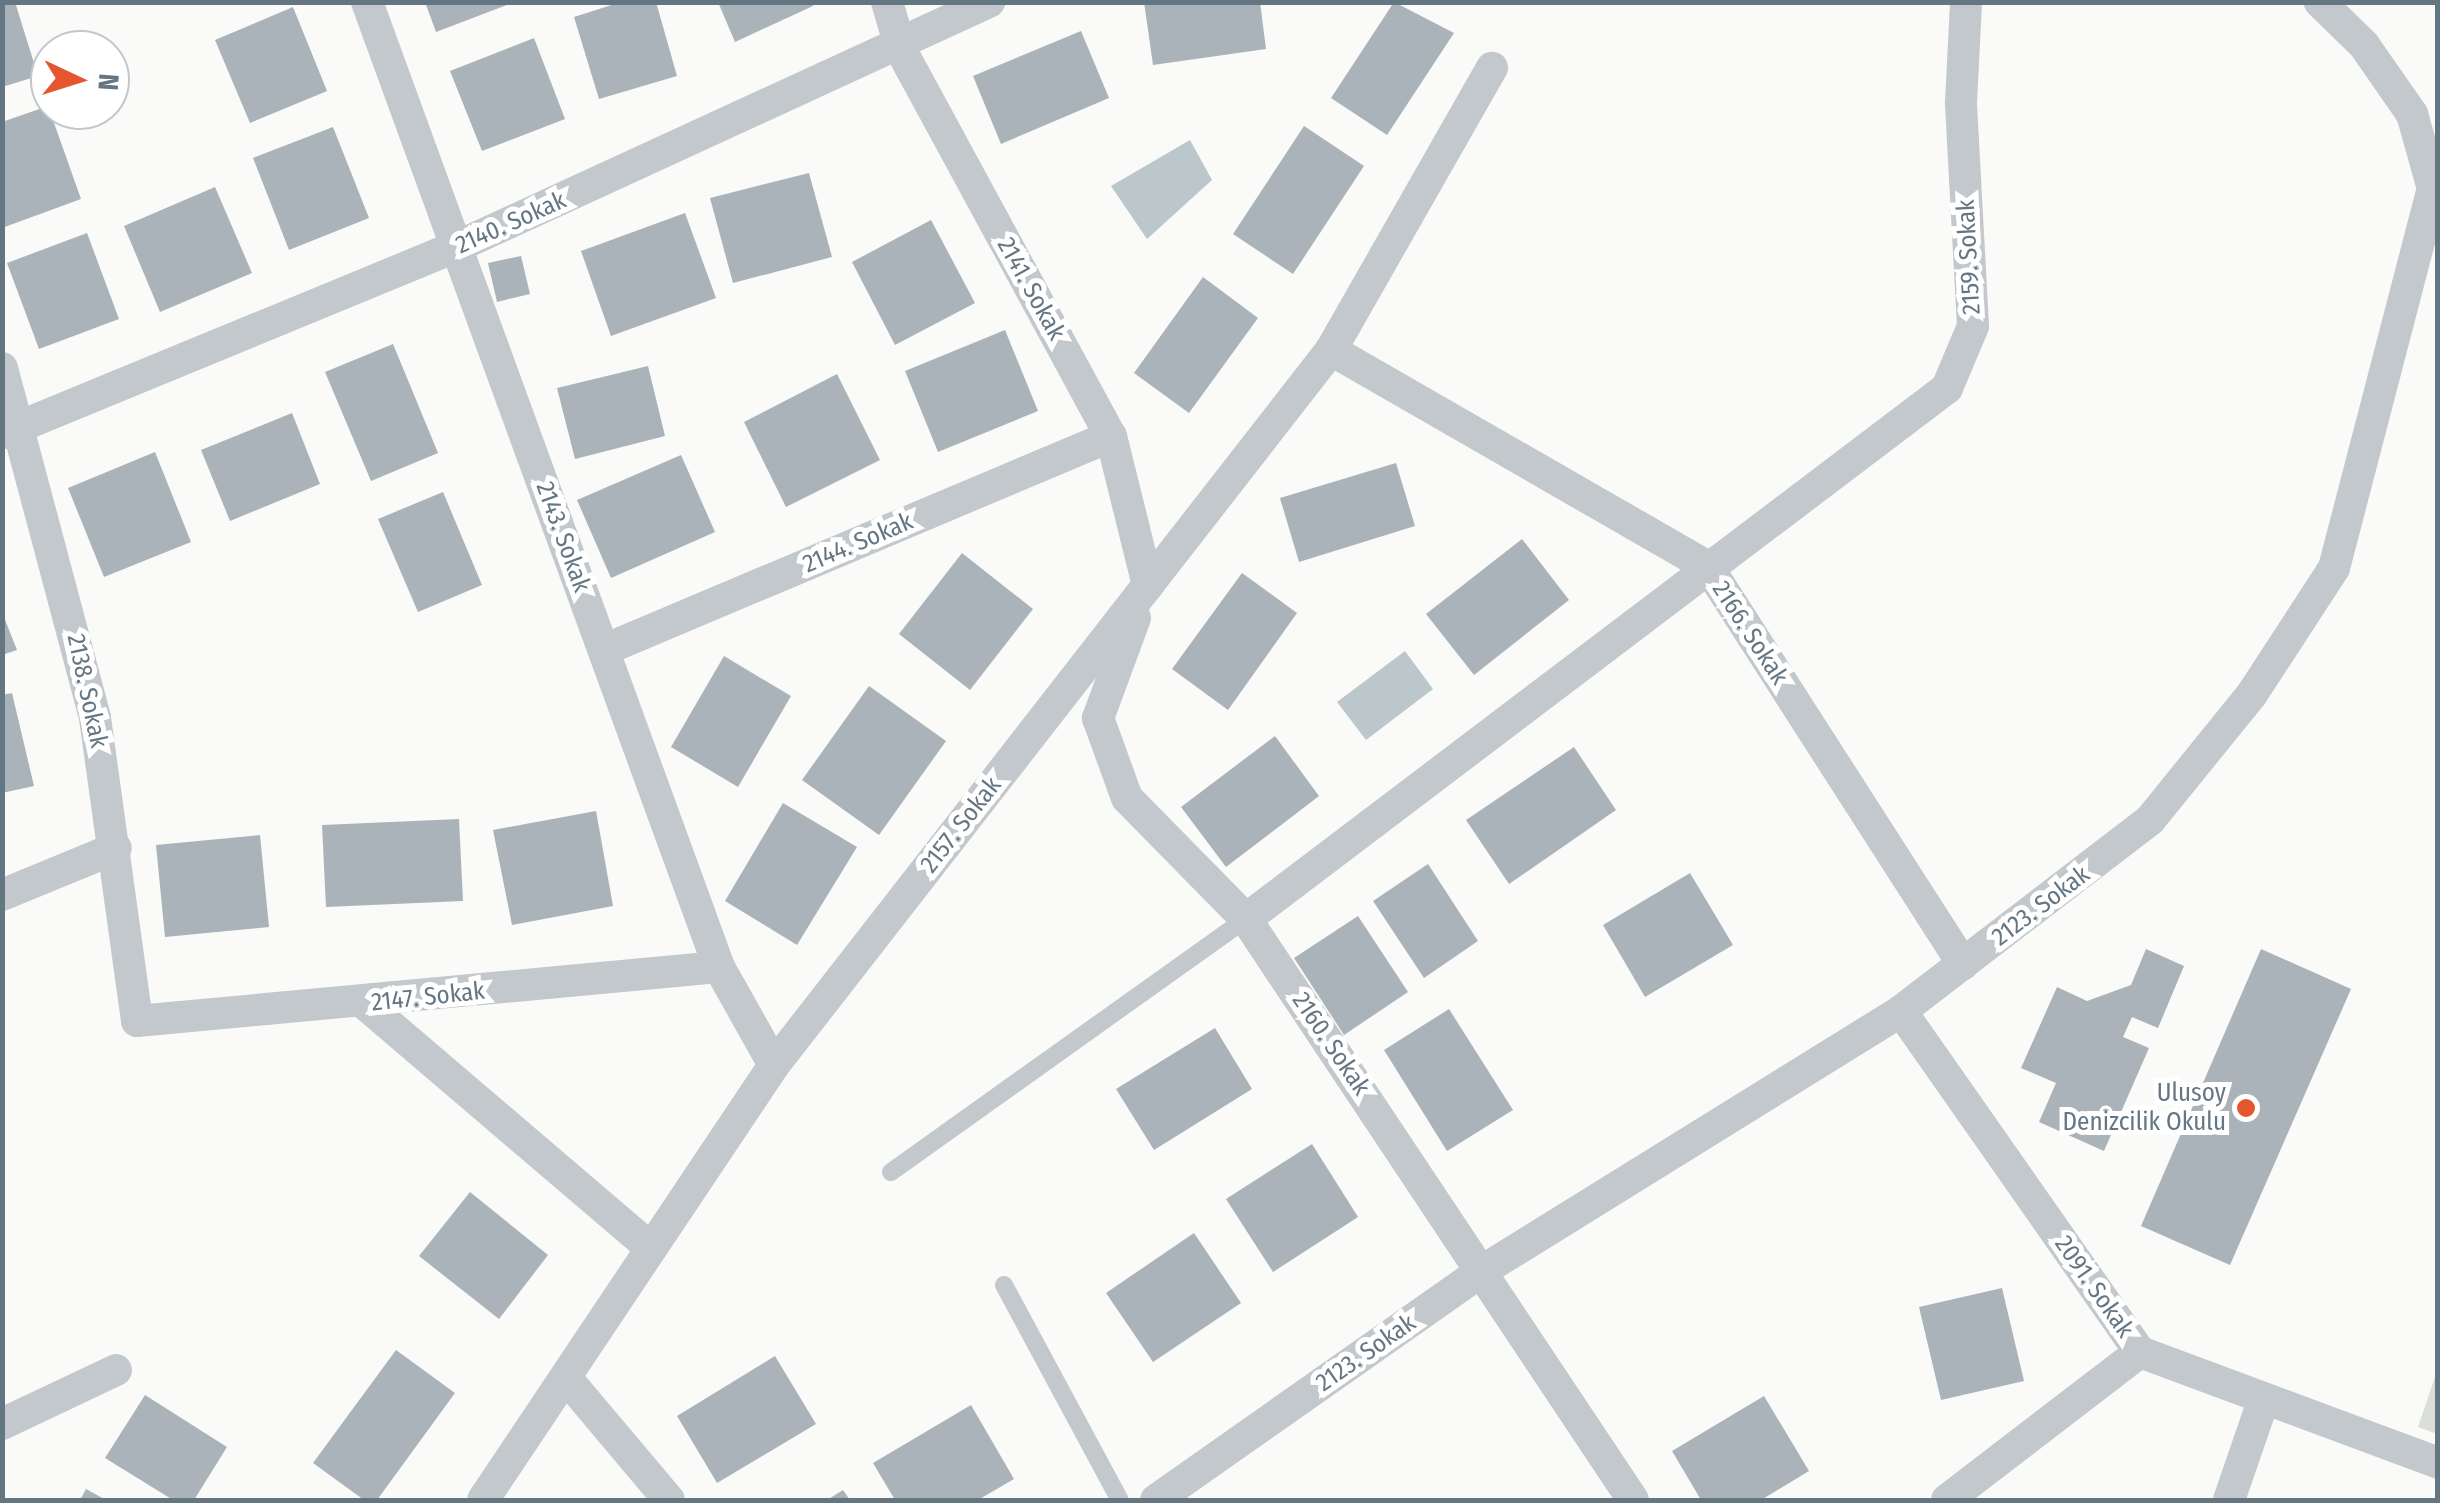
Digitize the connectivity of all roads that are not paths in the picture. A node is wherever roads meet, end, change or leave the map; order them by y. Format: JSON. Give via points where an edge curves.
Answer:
{"nodes":[{"id":1,"x":367,"y":2,"type":"edge"},
{"id":2,"x":887,"y":2,"type":"edge"},
{"id":3,"x":990,"y":2,"type":"edge"},
{"id":4,"x":1966,"y":2,"type":"edge"},
{"id":5,"x":2320,"y":2,"type":"edge"},
{"id":6,"x":902,"y":50,"type":"junction"},
{"id":7,"x":1492,"y":68,"type":"dead end"},
{"id":8,"x":2435,"y":189,"type":"edge"},
{"id":9,"x":456,"y":247,"type":"junction"},
{"id":10,"x":1331,"y":350,"type":"junction"},
{"id":11,"x":2,"y":368,"type":"edge"},
{"id":12,"x":13,"y":429,"type":"edge"},
{"id":13,"x":1111,"y":436,"type":"junction"},
{"id":14,"x":1708,"y":567,"type":"junction"},
{"id":15,"x":1148,"y":586,"type":"junction"},
{"id":16,"x":604,"y":650,"type":"junction"},
{"id":17,"x":116,"y":848,"type":"junction"},
{"id":18,"x":2,"y":895,"type":"edge"},
{"id":19,"x":1246,"y":919,"type":"junction"},
{"id":20,"x":1963,"y":964,"type":"junction"},
{"id":21,"x":718,"y":967,"type":"junction"},
{"id":22,"x":364,"y":1004,"type":"junction"},
{"id":23,"x":1901,"y":1011,"type":"junction"},
{"id":24,"x":137,"y":1022,"type":"joint"},
{"id":25,"x":774,"y":1065,"type":"junction"},
{"id":26,"x":891,"y":1172,"type":"dead end"},
{"id":27,"x":646,"y":1245,"type":"junction"},
{"id":28,"x":1486,"y":1269,"type":"junction"},
{"id":29,"x":1004,"y":1285,"type":"dead end"},
{"id":30,"x":2140,"y":1352,"type":"junction"},
{"id":31,"x":116,"y":1370,"type":"dead end"},
{"id":32,"x":567,"y":1379,"type":"junction"},
{"id":33,"x":2264,"y":1401,"type":"junction"},
{"id":34,"x":2,"y":1424,"type":"edge"},
{"id":35,"x":2438,"y":1464,"type":"edge"},
{"id":36,"x":483,"y":1500,"type":"edge"},
{"id":37,"x":669,"y":1500,"type":"edge"},
{"id":38,"x":1120,"y":1500,"type":"edge"},
{"id":39,"x":1156,"y":1500,"type":"edge"},
{"id":40,"x":1633,"y":1500,"type":"edge"},
{"id":41,"x":1948,"y":1500,"type":"edge"},
{"id":42,"x":2229,"y":1500,"type":"edge"}],
"edges":[{"from":1,"to":9,"type":"street","name":"2143. Sokak"},
{"from":2,"to":6,"type":"street","name":"2141. Sokak"},
{"from":3,"to":6,"type":"street","name":"2140. Sokak"},
{"from":4,"to":14,"type":"street","name":"2159. Sokak","via":[[1961,102],[1973,326],[1947,388]]},
{"from":5,"to":8,"type":"street","name":"2123. Sokak","via":[[2364,45],[2412,114]]},
{"from":6,"to":9,"type":"street","name":"2140. Sokak"},
{"from":6,"to":13,"type":"street","name":"2141. Sokak"},
{"from":7,"to":10,"type":"street","name":"2157. Sokak"},
{"from":8,"to":20,"type":"street","name":"2123. Sokak","via":[[2369,458],[2334,568],[2302,630],[2150,820]]},
{"from":9,"to":12,"type":"street","name":"2140. Sokak"},
{"from":9,"to":16,"type":"street","name":"2143. Sokak"},
{"from":10,"to":14,"type":"street","name":"2166. Sokak"},
{"from":10,"to":15,"type":"street","name":"2157. Sokak"},
{"from":11,"to":12,"type":"street","name":"2138. Sokak"},
{"from":12,"to":17,"type":"street","name":"2138. Sokak","via":[[95,718]]},
{"from":13,"to":15,"type":"street","name":"2141. Sokak"},
{"from":13,"to":16,"type":"street","name":"2144. Sokak"},
{"from":14,"to":19,"type":"street","name":"2159. Sokak"},
{"from":14,"to":20,"type":"street","name":"2166. Sokak"},
{"from":15,"to":19,"type":"street","name":"2160. Sokak","via":[[1098,718],[1127,798]]},
{"from":15,"to":25,"type":"street","name":"2157. Sokak"},
{"from":16,"to":21,"type":"street","name":"2143. Sokak"},
{"from":17,"to":18,"type":"street"},
{"from":17,"to":24,"type":"street","name":"2138. Sokak"},
{"from":19,"to":26,"type":"lane"},
{"from":19,"to":28,"type":"street","name":"2160. Sokak"},
{"from":20,"to":23,"type":"street","name":"2123. Sokak"},
{"from":21,"to":22,"type":"street","name":"2147. Sokak"},
{"from":21,"to":25,"type":"street","name":"2143. Sokak"},
{"from":22,"to":24,"type":"street","name":"2147. Sokak"},
{"from":22,"to":27,"type":"street"},
{"from":23,"to":28,"type":"street","name":"2123. Sokak"},
{"from":23,"to":30,"type":"street","name":"2091. Sokak"},
{"from":25,"to":27,"type":"street","name":"2157. Sokak"},
{"from":27,"to":32,"type":"street","name":"2157. Sokak"},
{"from":28,"to":39,"type":"street","name":"2123. Sokak"},
{"from":28,"to":40,"type":"street","name":"2160. Sokak"},
{"from":29,"to":38,"type":"lane"},
{"from":30,"to":33,"type":"street","name":"2091. Sokak"},
{"from":30,"to":41,"type":"street"},
{"from":31,"to":34,"type":"street"},
{"from":32,"to":36,"type":"street"},
{"from":32,"to":37,"type":"street"},
{"from":33,"to":35,"type":"street","name":"2091. Sokak"},
{"from":33,"to":42,"type":"street"}]}
